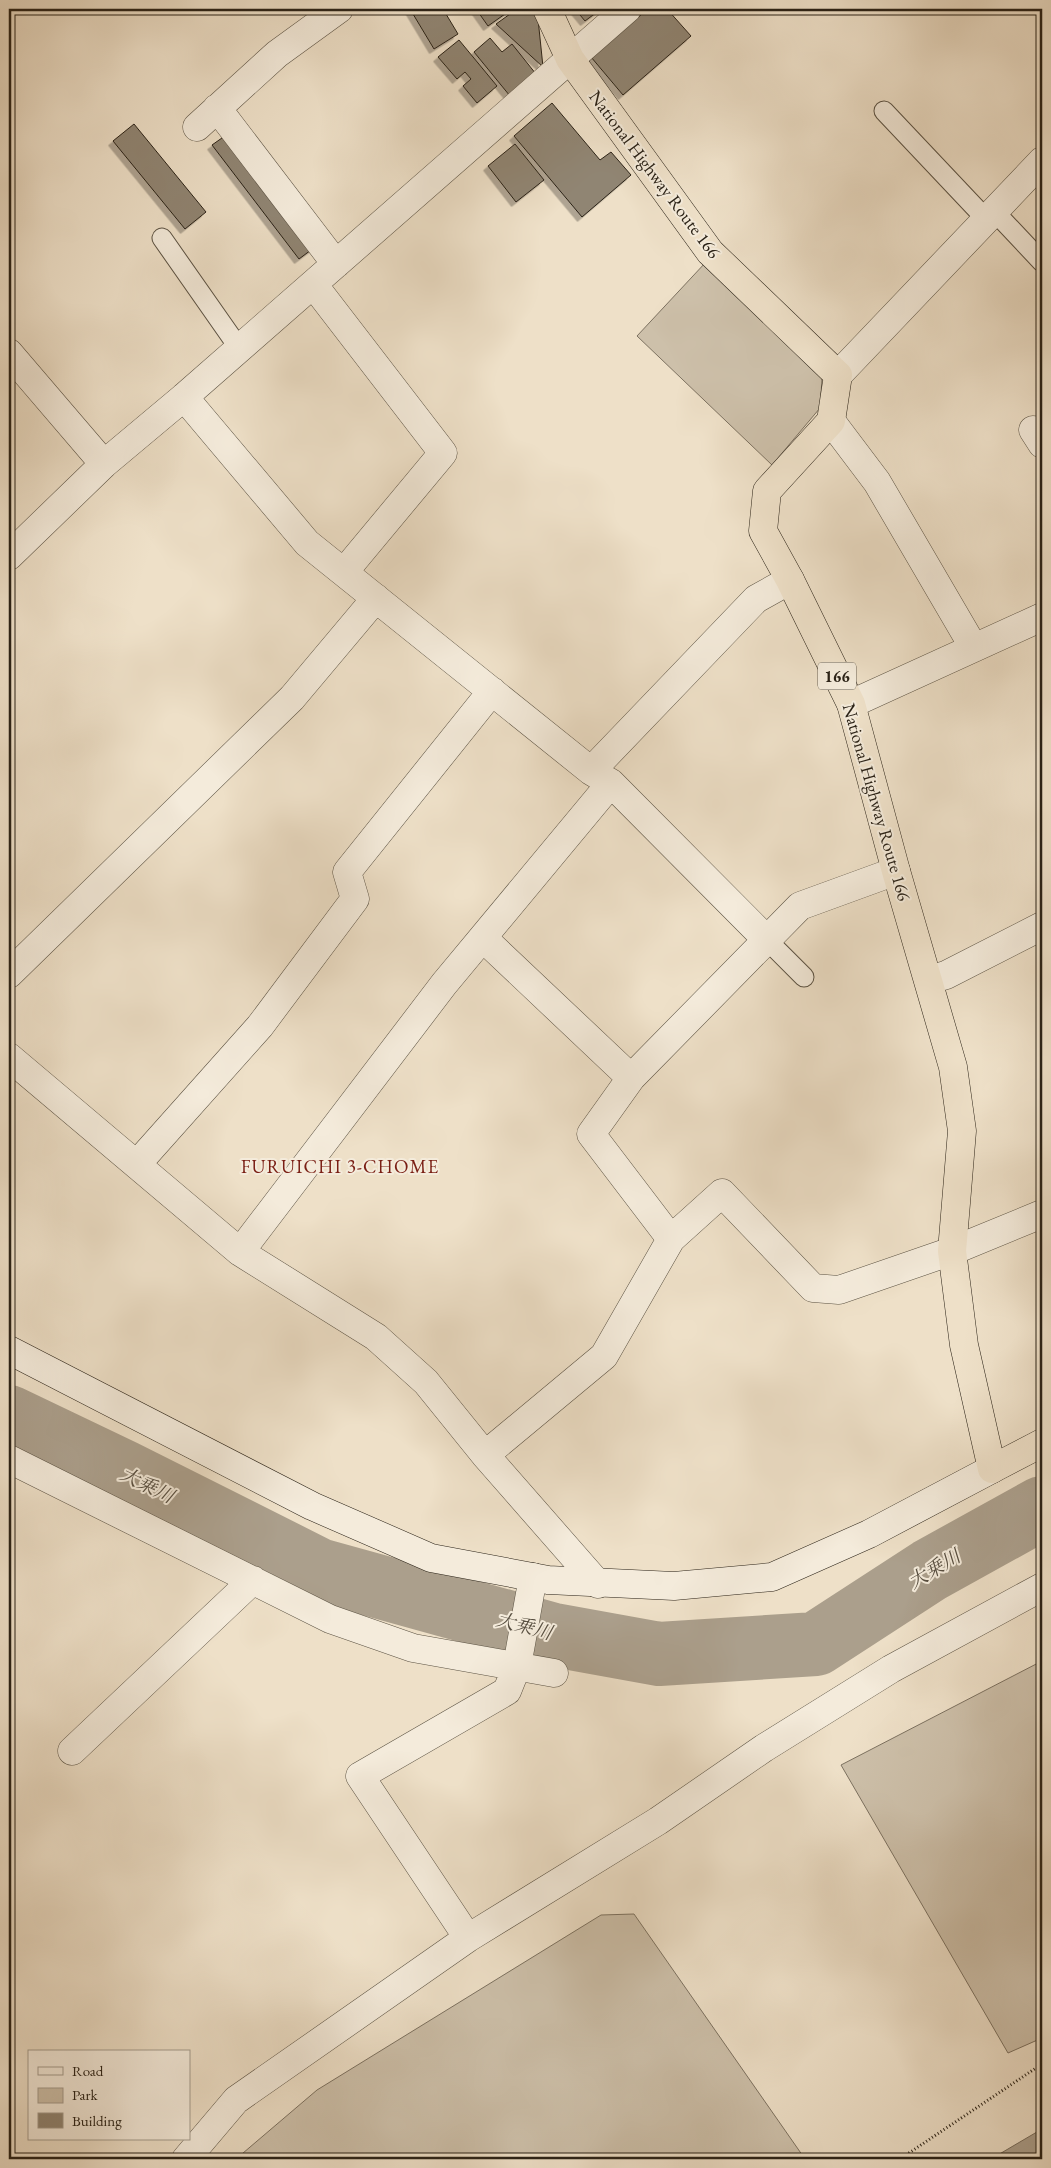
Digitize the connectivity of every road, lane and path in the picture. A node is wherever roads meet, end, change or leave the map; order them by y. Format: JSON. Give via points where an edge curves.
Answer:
{"nodes":[{"id":1,"x":339,"y":9,"type":"edge"},
{"id":2,"x":547,"y":9,"type":"edge"},
{"id":3,"x":627,"y":9,"type":"edge"},
{"id":4,"x":570,"y":59,"type":"junction"},
{"id":5,"x":217,"y":108,"type":"junction"},
{"id":6,"x":884,"y":111,"type":"dead end"},
{"id":7,"x":197,"y":127,"type":"dead end"},
{"id":8,"x":1042,"y":161,"type":"edge"},
{"id":9,"x":990,"y":215,"type":"junction"},
{"id":10,"x":162,"y":238,"type":"dead end"},
{"id":11,"x":1042,"y":262,"type":"edge"},
{"id":12,"x":336,"y":264,"type":"junction"},
{"id":13,"x":314,"y":284,"type":"junction"},
{"id":14,"x":239,"y":348,"type":"junction"},
{"id":15,"x":9,"y":353,"type":"edge"},
{"id":16,"x":838,"y":375,"type":"junction"},
{"id":17,"x":184,"y":396,"type":"junction"},
{"id":18,"x":831,"y":421,"type":"junction"},
{"id":19,"x":104,"y":464,"type":"junction"},
{"id":20,"x":9,"y":556,"type":"edge"},
{"id":21,"x":344,"y":572,"type":"junction"},
{"id":22,"x":790,"y":580,"type":"junction"},
{"id":23,"x":376,"y":598,"type":"junction"},
{"id":24,"x":1042,"y":617,"type":"edge"},
{"id":25,"x":974,"y":648,"type":"junction"},
{"id":26,"x":492,"y":691,"type":"junction"},
{"id":27,"x":851,"y":704,"type":"junction"},
{"id":28,"x":601,"y":777,"type":"junction"},
{"id":29,"x":896,"y":871,"type":"junction"},
{"id":30,"x":1042,"y":926,"type":"edge"},
{"id":31,"x":483,"y":938,"type":"junction"},
{"id":32,"x":766,"y":939,"type":"junction"},
{"id":33,"x":9,"y":974,"type":"edge"},
{"id":34,"x":804,"y":977,"type":"dead end"},
{"id":35,"x":930,"y":980,"type":"junction"},
{"id":36,"x":9,"y":1057,"type":"edge"},
{"id":37,"x":631,"y":1078,"type":"junction"},
{"id":38,"x":137,"y":1164,"type":"junction"},
{"id":39,"x":1042,"y":1214,"type":"edge"},
{"id":40,"x":671,"y":1239,"type":"junction"},
{"id":41,"x":952,"y":1251,"type":"junction"},
{"id":42,"x":240,"y":1252,"type":"junction"},
{"id":43,"x":9,"y":1350,"type":"edge"},
{"id":44,"x":1042,"y":1443,"type":"edge"},
{"id":45,"x":484,"y":1455,"type":"junction"},
{"id":46,"x":9,"y":1459,"type":"edge"},
{"id":47,"x":992,"y":1469,"type":"junction"},
{"id":48,"x":253,"y":1580,"type":"junction"},
{"id":49,"x":598,"y":1584,"type":"junction"},
{"id":50,"x":532,"y":1587,"type":"junction"},
{"id":51,"x":1042,"y":1587,"type":"edge"},
{"id":52,"x":518,"y":1662,"type":"junction"},
{"id":53,"x":554,"y":1673,"type":"dead end"},
{"id":54,"x":72,"y":1751,"type":"dead end"},
{"id":55,"x":468,"y":1938,"type":"junction"},
{"id":56,"x":1042,"y":2064,"type":"edge"},
{"id":57,"x":186,"y":2159,"type":"edge"},
{"id":58,"x":900,"y":2159,"type":"edge"}],
"edges":[{"from":1,"to":5,"type":"street","via":[[277,54]]},
{"from":2,"to":4,"type":"highway","name":"National Highway Route 166"},
{"from":3,"to":4,"type":"street"},
{"from":4,"to":12,"type":"street"},
{"from":4,"to":16,"type":"highway","name":"National Highway Route 166","via":[[710,252]]},
{"from":5,"to":7,"type":"street"},
{"from":5,"to":12,"type":"street"},
{"from":6,"to":9,"type":"lane"},
{"from":8,"to":9,"type":"street"},
{"from":9,"to":11,"type":"lane"},
{"from":9,"to":16,"type":"street"},
{"from":10,"to":14,"type":"lane"},
{"from":12,"to":13,"type":"street"},
{"from":13,"to":14,"type":"street"},
{"from":13,"to":21,"type":"street","via":[[443,453]]},
{"from":14,"to":17,"type":"street"},
{"from":15,"to":19,"type":"street"},
{"from":16,"to":18,"type":"highway"},
{"from":17,"to":19,"type":"street"},
{"from":17,"to":21,"type":"street","via":[[307,543]]},
{"from":18,"to":22,"type":"highway","name":"National Highway Route 166","number":"166","via":[[767,491],[763,531]]},
{"from":18,"to":25,"type":"street","via":[[876,482]]},
{"from":19,"to":20,"type":"street"},
{"from":21,"to":23,"type":"street"},
{"from":22,"to":27,"type":"highway","name":"National Highway Route 166","number":"166"},
{"from":22,"to":28,"type":"street","via":[[756,600]]},
{"from":23,"to":26,"type":"street"},
{"from":23,"to":33,"type":"street","via":[[292,698]]},
{"from":24,"to":25,"type":"street"},
{"from":25,"to":27,"type":"street"},
{"from":26,"to":28,"type":"street"},
{"from":26,"to":38,"type":"street","via":[[348,872],[355,899],[260,1026]]},
{"from":27,"to":29,"type":"highway","name":"National Highway Route 166","number":"166"},
{"from":28,"to":31,"type":"street"},
{"from":28,"to":32,"type":"street"},
{"from":29,"to":32,"type":"street","via":[[800,906]]},
{"from":29,"to":35,"type":"highway","name":"National Highway Route 166","number":"166"},
{"from":30,"to":35,"type":"street"},
{"from":31,"to":37,"type":"street"},
{"from":31,"to":42,"type":"street","via":[[444,984]]},
{"from":32,"to":34,"type":"lane"},
{"from":32,"to":37,"type":"street"},
{"from":35,"to":41,"type":"highway","name":"National Highway Route 166","number":"166","via":[[954,1067],[962,1131]]},
{"from":36,"to":38,"type":"street"},
{"from":37,"to":40,"type":"street","via":[[590,1134]]},
{"from":38,"to":42,"type":"street"},
{"from":39,"to":41,"type":"street"},
{"from":40,"to":41,"type":"street","via":[[722,1193],[813,1288],[839,1290]]},
{"from":40,"to":45,"type":"street","via":[[604,1356]]},
{"from":41,"to":47,"type":"highway","name":"National Highway Route 166","number":"166","via":[[964,1346]]},
{"from":42,"to":45,"type":"street","via":[[376,1337],[426,1382]]},
{"from":43,"to":50,"type":"street","via":[[320,1510],[431,1558]]},
{"from":44,"to":47,"type":"highway"},
{"from":45,"to":49,"type":"street"},
{"from":46,"to":48,"type":"street"},
{"from":47,"to":49,"type":"street","via":[[868,1534],[772,1577],[674,1586]]},
{"from":48,"to":52,"type":"street","via":[[330,1618],[413,1648]]},
{"from":48,"to":54,"type":"street"},
{"from":49,"to":50,"type":"street"},
{"from":50,"to":52,"type":"street"},
{"from":51,"to":55,"type":"street","via":[[891,1669]]},
{"from":52,"to":53,"type":"street"},
{"from":52,"to":55,"type":"street","via":[[507,1691],[360,1776]]},
{"from":55,"to":57,"type":"street","via":[[236,2100]]},
{"from":56,"to":58,"type":"path"}]}
